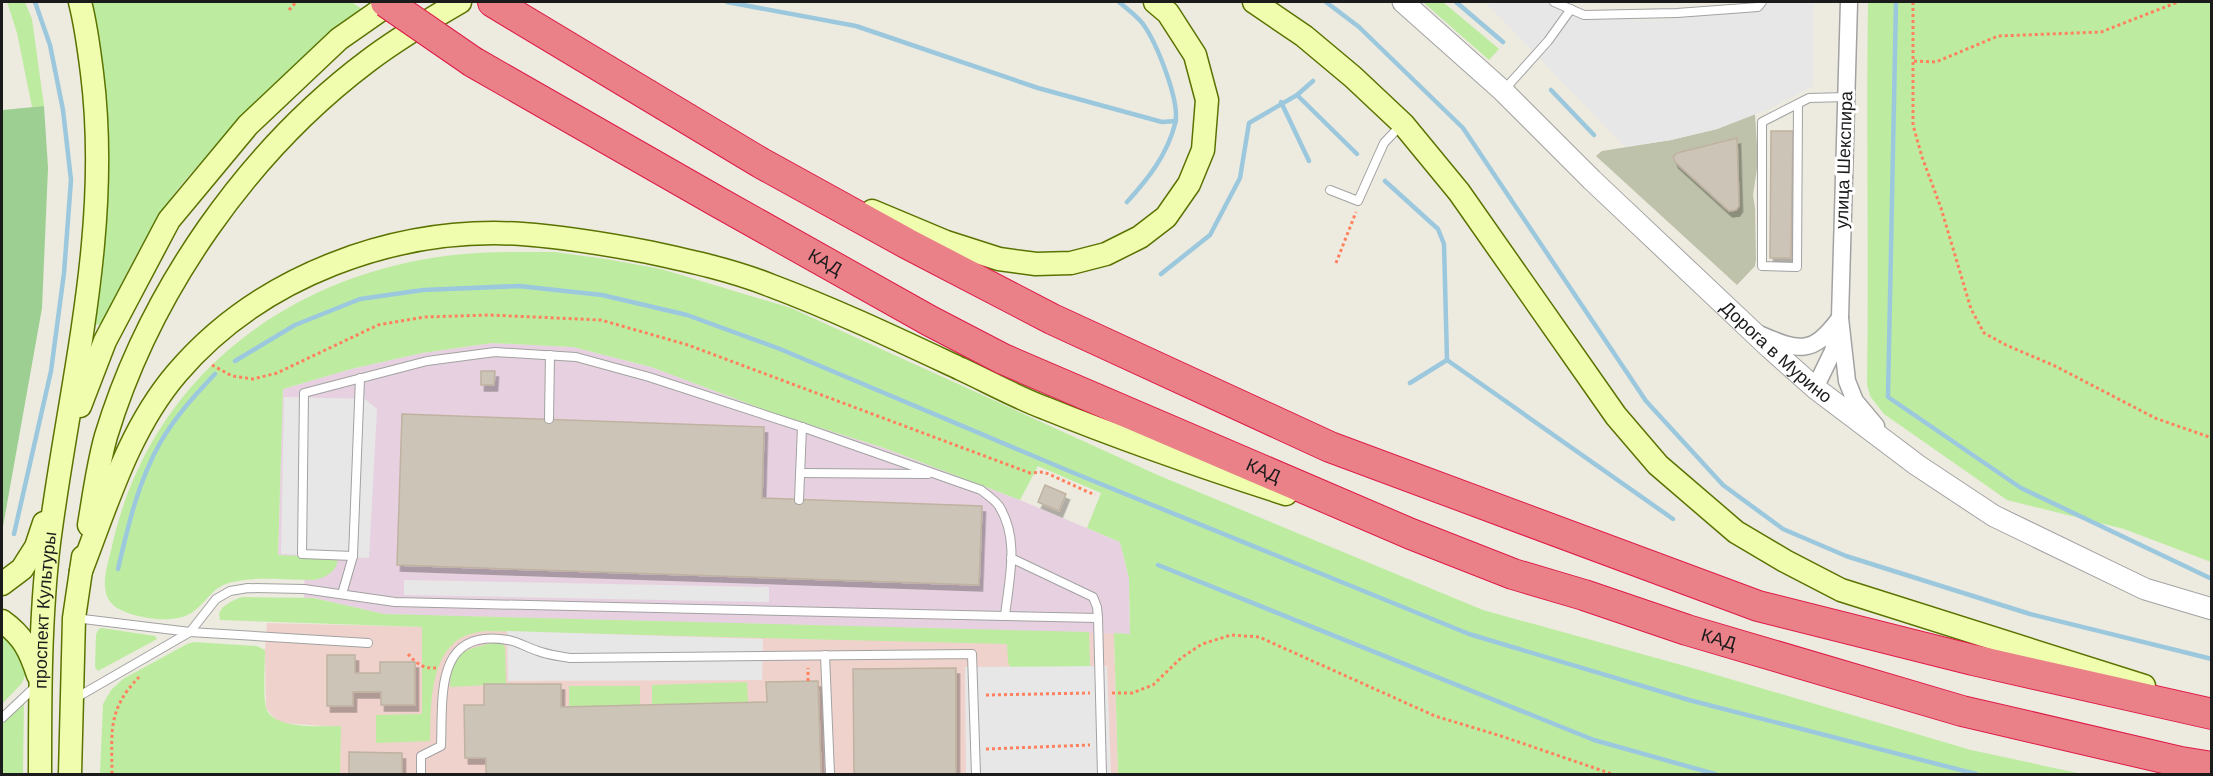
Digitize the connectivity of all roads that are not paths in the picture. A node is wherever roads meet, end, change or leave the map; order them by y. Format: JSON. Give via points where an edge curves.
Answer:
{"nodes":[{"id":1,"x":80,"y":2,"type":"edge"},
{"id":2,"x":386,"y":2,"type":"edge"},
{"id":3,"x":392,"y":2,"type":"edge"},
{"id":4,"x":460,"y":2,"type":"edge"},
{"id":5,"x":493,"y":2,"type":"edge"},
{"id":6,"x":1155,"y":2,"type":"edge"},
{"id":7,"x":1254,"y":2,"type":"edge"},
{"id":8,"x":1403,"y":2,"type":"edge"},
{"id":9,"x":1554,"y":2,"type":"edge"},
{"id":10,"x":1762,"y":2,"type":"edge"},
{"id":11,"x":1849,"y":2,"type":"edge"},
{"id":12,"x":1736,"y":5,"type":"edge"},
{"id":13,"x":1571,"y":9,"type":"junction"},
{"id":14,"x":1503,"y":91,"type":"junction"},
{"id":15,"x":1846,"y":97,"type":"junction"},
{"id":16,"x":1798,"y":104,"type":"junction"},
{"id":17,"x":1403,"y":124,"type":"junction"},
{"id":18,"x":761,"y":163,"type":"junction"},
{"id":19,"x":1330,"y":190,"type":"dead end"},
{"id":20,"x":1840,"y":318,"type":"junction"},
{"id":21,"x":1754,"y":332,"type":"junction"},
{"id":22,"x":550,"y":355,"type":"junction"},
{"id":23,"x":360,"y":378,"type":"junction"},
{"id":24,"x":1815,"y":388,"type":"junction"},
{"id":25,"x":549,"y":419,"type":"dead end"},
{"id":26,"x":802,"y":426,"type":"junction"},
{"id":27,"x":63,"y":449,"type":"junction"},
{"id":28,"x":1896,"y":449,"type":"junction"},
{"id":29,"x":800,"y":472,"type":"junction"},
{"id":30,"x":938,"y":474,"type":"junction"},
{"id":31,"x":58,"y":482,"type":"junction"},
{"id":32,"x":799,"y":500,"type":"dead end"},
{"id":33,"x":1411,"y":534,"type":"junction"},
{"id":34,"x":354,"y":556,"type":"junction"},
{"id":35,"x":1011,"y":558,"type":"junction"},
{"id":36,"x":81,"y":571,"type":"junction"},
{"id":37,"x":2,"y":584,"type":"edge"},
{"id":38,"x":342,"y":594,"type":"junction"},
{"id":39,"x":2211,"y":609,"type":"edge"},
{"id":40,"x":1005,"y":616,"type":"junction"},
{"id":41,"x":74,"y":618,"type":"junction"},
{"id":42,"x":1098,"y":618,"type":"junction"},
{"id":43,"x":2,"y":621,"type":"edge"},
{"id":44,"x":190,"y":632,"type":"junction"},
{"id":45,"x":368,"y":643,"type":"dead end"},
{"id":46,"x":825,"y":655,"type":"junction"},
{"id":47,"x":40,"y":681,"type":"junction"},
{"id":48,"x":71,"y":701,"type":"junction"},
{"id":49,"x":2211,"y":707,"type":"edge"},
{"id":50,"x":2211,"y":714,"type":"edge"},
{"id":51,"x":2,"y":718,"type":"edge"},
{"id":52,"x":2211,"y":767,"type":"edge"},
{"id":53,"x":40,"y":774,"type":"edge"},
{"id":54,"x":69,"y":774,"type":"edge"},
{"id":55,"x":421,"y":774,"type":"edge"},
{"id":56,"x":830,"y":774,"type":"edge"},
{"id":57,"x":976,"y":774,"type":"edge"},
{"id":58,"x":1102,"y":774,"type":"edge"}],
"edges":[{"from":1,"to":27,"type":"main road","via":[[95,98],[98,155],[91,276]]},
{"from":2,"to":33,"type":"highway","name":"КАД","bridge":true,"via":[[473,62],[738,214],[1003,359]]},
{"from":3,"to":27,"type":"main road","via":[[339,39],[248,125],[169,220],[105,341]]},
{"from":4,"to":36,"type":"main road","via":[[367,61],[291,130],[241,184],[184,265],[128,373],[106,437]]},
{"from":5,"to":18,"type":"highway"},
{"from":6,"to":18,"type":"main road","via":[[1168,13],[1195,55],[1207,100],[1203,150],[1189,184],[1166,217],[1140,237],[1107,254],[1036,264],[999,259],[946,242]]},
{"from":7,"to":17,"type":"main road","via":[[1304,36]]},
{"from":8,"to":14,"type":"street","name":"Дорога в Мурино"},
{"from":9,"to":13,"type":"lane"},
{"from":10,"to":12,"type":"lane","via":[[1758,7]]},
{"from":11,"to":15,"type":"street","name":"улица Шекспира"},
{"from":12,"to":13,"type":"lane","via":[[1677,13],[1584,15]]},
{"from":13,"to":14,"type":"lane"},
{"from":14,"to":21,"type":"street","name":"Дорога в Мурино"},
{"from":15,"to":16,"type":"lane","via":[[1809,98]]},
{"from":15,"to":20,"type":"street","name":"улица Шекспира"},
{"from":16,"to":16,"type":"lane","via":[[1762,122],[1762,266],[1797,267]]},
{"from":17,"to":19,"type":"lane","via":[[1384,143],[1358,201]]},
{"from":17,"to":49,"type":"main road","via":[[1459,192],[1616,416],[1658,465],[1736,532],[1840,590]]},
{"from":18,"to":50,"type":"highway","via":[[1052,319],[1330,447],[1758,606]]},
{"from":20,"to":21,"type":"street","via":[[1819,342],[1804,348]]},
{"from":20,"to":24,"type":"street","via":[[1833,351]]},
{"from":20,"to":28,"type":"street","via":[[1847,381],[1855,401]]},
{"from":21,"to":24,"type":"street","name":"Дорога в Мурино"},
{"from":22,"to":23,"type":"lane","via":[[495,352],[427,361]]},
{"from":22,"to":25,"type":"lane"},
{"from":22,"to":26,"type":"lane","via":[[576,357],[649,377]]},
{"from":23,"to":34,"type":"lane"},
{"from":23,"to":34,"type":"lane","via":[[304,393],[302,554]]},
{"from":24,"to":28,"type":"street","name":"Дорога в Мурино"},
{"from":26,"to":29,"type":"lane"},
{"from":26,"to":30,"type":"lane"},
{"from":27,"to":31,"type":"main road","name":"проспект Культуры"},
{"from":28,"to":39,"type":"street","name":"Дорога в Мурино","via":[[1994,516],[2145,589]]},
{"from":29,"to":30,"type":"lane"},
{"from":29,"to":32,"type":"lane"},
{"from":30,"to":35,"type":"lane","via":[[981,490],[998,504],[1009,526]]},
{"from":31,"to":37,"type":"main road","via":[[36,547],[22,569]]},
{"from":31,"to":47,"type":"main road","name":"проспект Культуры","via":[[49,545]]},
{"from":33,"to":36,"type":"main road","via":[[1227,475],[1043,408],[865,324],[739,274],[594,241],[477,234],[422,240],[353,257],[276,291],[216,333],[176,374],[128,451]]},
{"from":33,"to":52,"type":"highway","name":"КАД","via":[[1513,574],[1687,630],[1962,711]]},
{"from":34,"to":38,"type":"lane"},
{"from":35,"to":40,"type":"lane"},
{"from":35,"to":42,"type":"lane","via":[[1093,597]]},
{"from":36,"to":41,"type":"main road","name":"проспект Культуры"},
{"from":38,"to":40,"type":"lane","via":[[395,602]]},
{"from":38,"to":44,"type":"lane","via":[[304,589],[230,591],[216,599]]},
{"from":40,"to":42,"type":"lane"},
{"from":41,"to":44,"type":"lane"},
{"from":41,"to":48,"type":"main road","name":"проспект Культуры"},
{"from":42,"to":58,"type":"lane"},
{"from":43,"to":47,"type":"main road","via":[[30,651]]},
{"from":44,"to":45,"type":"lane"},
{"from":44,"to":48,"type":"lane"},
{"from":46,"to":55,"type":"lane","via":[[570,658],[538,652],[507,640],[472,640],[458,648],[450,660],[445,676],[441,746],[421,756]]},
{"from":46,"to":56,"type":"lane"},
{"from":46,"to":57,"type":"lane","via":[[972,654]]},
{"from":47,"to":51,"type":"lane"},
{"from":47,"to":53,"type":"main road","name":"проспект Культуры"},
{"from":48,"to":54,"type":"main road","name":"проспект Культуры"}]}
